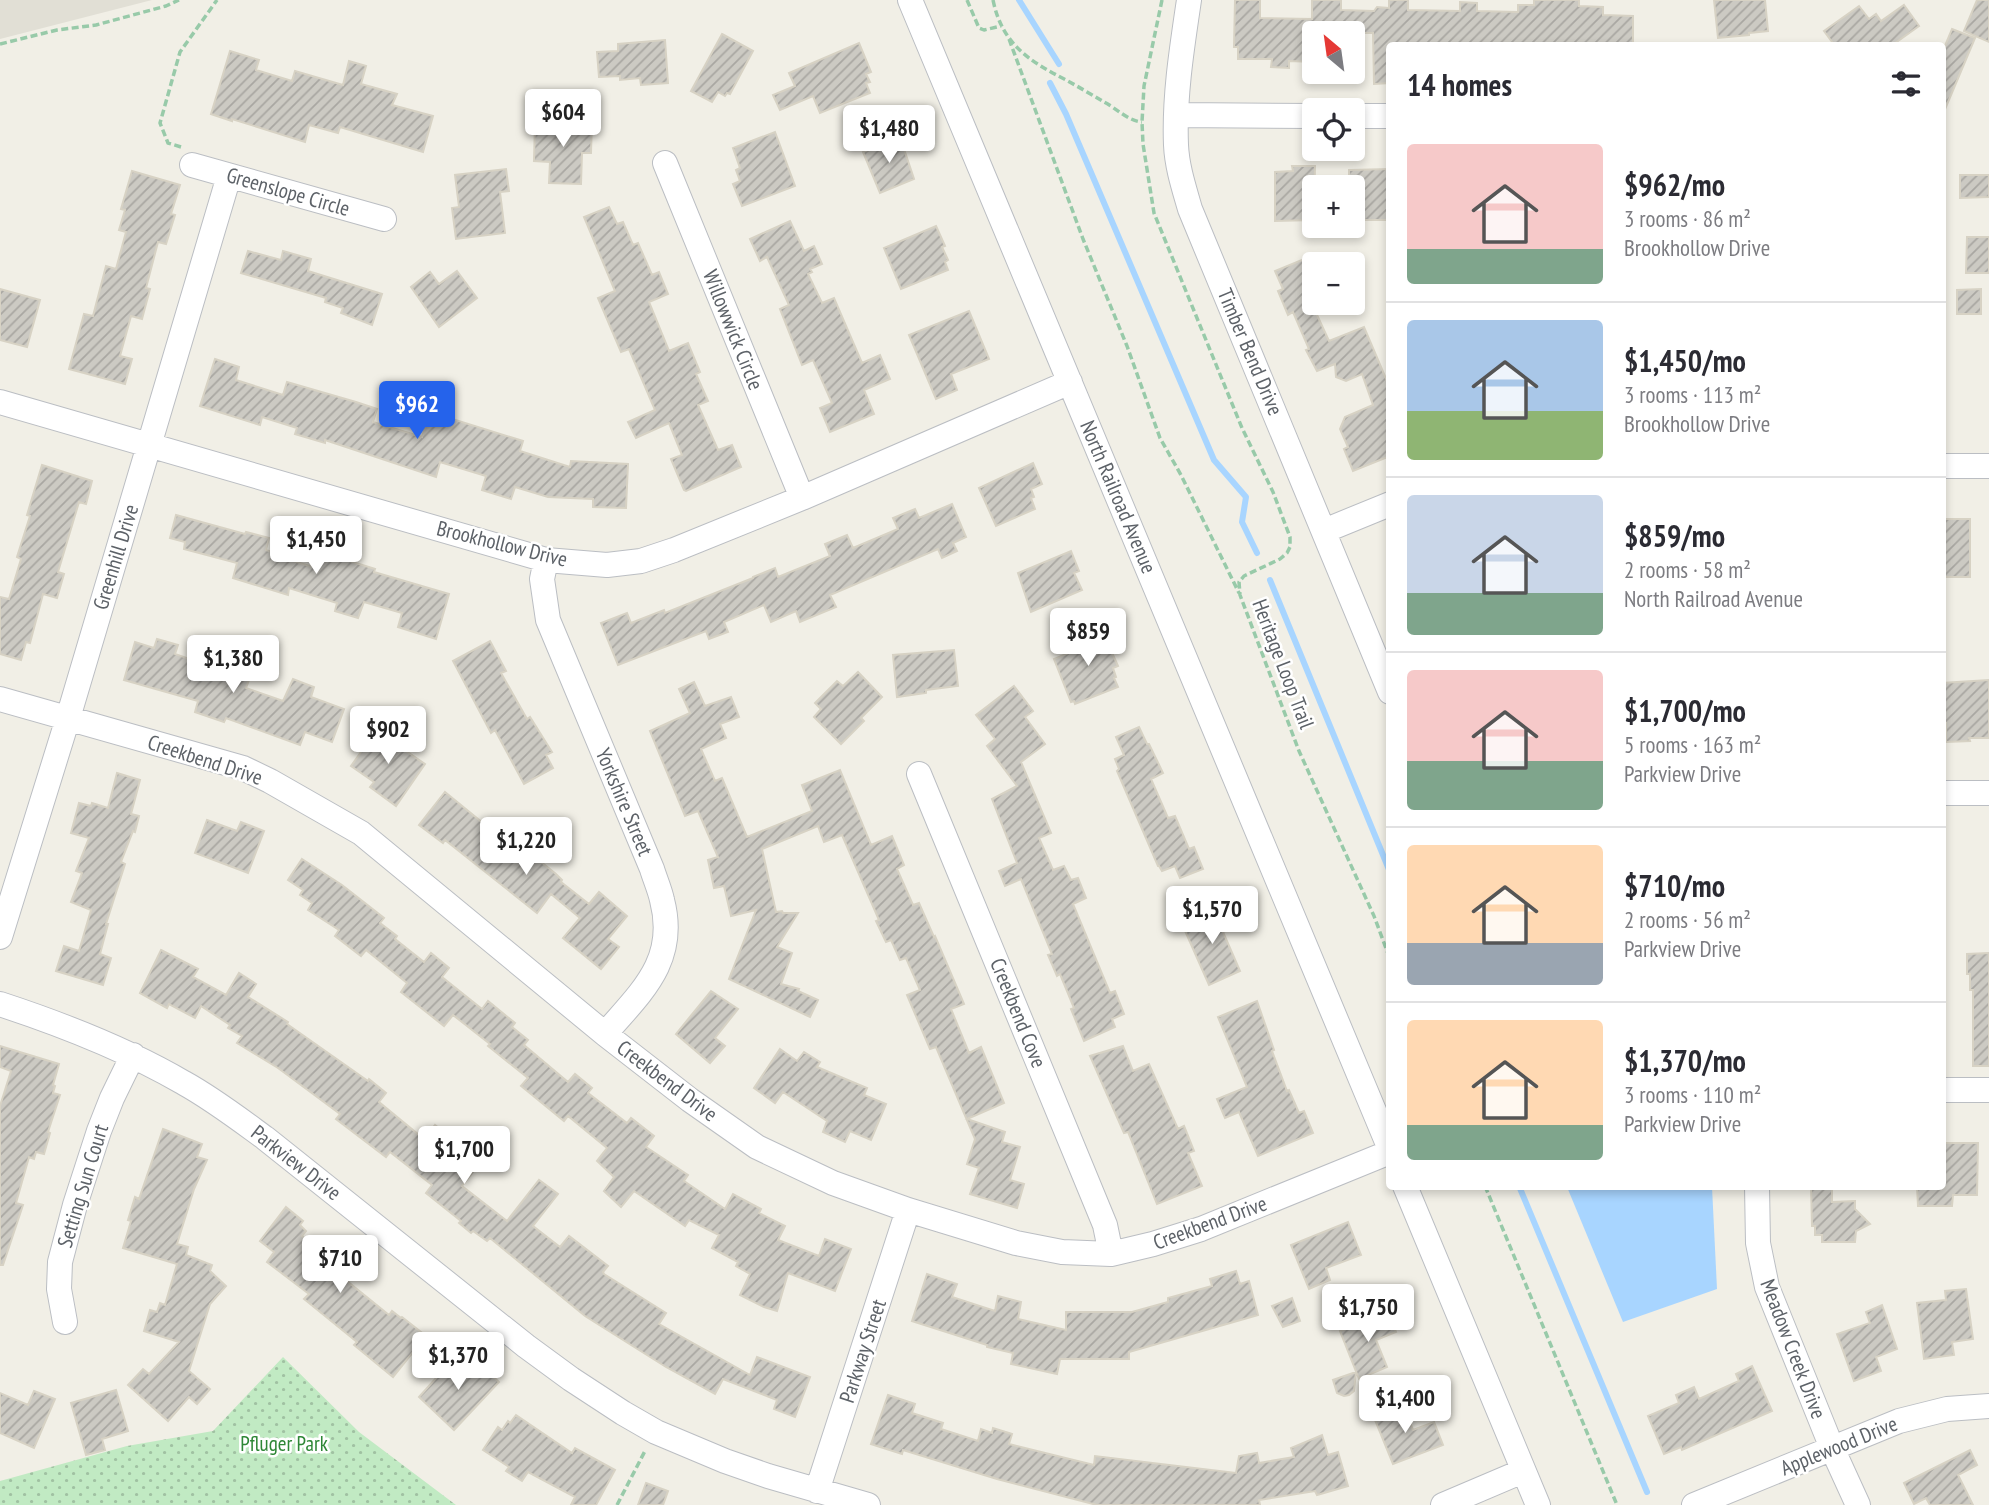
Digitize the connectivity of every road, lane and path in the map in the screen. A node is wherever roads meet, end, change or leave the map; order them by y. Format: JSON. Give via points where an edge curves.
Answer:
{"nodes":[{"id":1,"x":179,"y":0,"type":"edge"},
{"id":2,"x":217,"y":0,"type":"edge"},
{"id":3,"x":910,"y":0,"type":"edge"},
{"id":4,"x":967,"y":0,"type":"edge"},
{"id":5,"x":993,"y":0,"type":"edge"},
{"id":6,"x":1162,"y":0,"type":"edge"},
{"id":7,"x":1189,"y":0,"type":"edge"},
{"id":8,"x":1001,"y":26,"type":"junction"},
{"id":9,"x":1009,"y":40,"type":"junction"},
{"id":10,"x":0,"y":44,"type":"edge"},
{"id":11,"x":1177,"y":115,"type":"junction"},
{"id":12,"x":1302,"y":116,"type":"edge"},
{"id":13,"x":1365,"y":116,"type":"edge"},
{"id":14,"x":1386,"y":116,"type":"edge"},
{"id":15,"x":1142,"y":122,"type":"junction"},
{"id":16,"x":665,"y":163,"type":"dead end"},
{"id":17,"x":192,"y":165,"type":"joint"},
{"id":18,"x":229,"y":176,"type":"junction"},
{"id":19,"x":384,"y":219,"type":"dead end"},
{"id":20,"x":1070,"y":382,"type":"junction"},
{"id":21,"x":0,"y":402,"type":"edge"},
{"id":22,"x":150,"y":445,"type":"junction"},
{"id":23,"x":1946,"y":466,"type":"edge"},
{"id":24,"x":1989,"y":466,"type":"edge"},
{"id":25,"x":802,"y":498,"type":"junction"},
{"id":26,"x":1386,"y":506,"type":"edge"},
{"id":27,"x":1324,"y":531,"type":"junction"},
{"id":28,"x":546,"y":559,"type":"junction"},
{"id":29,"x":1240,"y":595,"type":"junction"},
{"id":30,"x":1386,"y":682,"type":"edge"},
{"id":31,"x":0,"y":699,"type":"edge"},
{"id":32,"x":68,"y":718,"type":"junction"},
{"id":33,"x":919,"y":774,"type":"dead end"},
{"id":34,"x":1946,"y":793,"type":"edge"},
{"id":35,"x":1989,"y":793,"type":"edge"},
{"id":36,"x":0,"y":937,"type":"edge"},
{"id":37,"x":1386,"y":948,"type":"edge"},
{"id":38,"x":0,"y":1004,"type":"edge"},
{"id":39,"x":605,"y":1034,"type":"junction"},
{"id":40,"x":133,"y":1055,"type":"junction"},
{"id":41,"x":1946,"y":1090,"type":"edge"},
{"id":42,"x":1989,"y":1090,"type":"edge"},
{"id":43,"x":1386,"y":1141,"type":"edge"},
{"id":44,"x":1386,"y":1153,"type":"edge"},
{"id":45,"x":1407,"y":1190,"type":"edge"},
{"id":46,"x":1487,"y":1190,"type":"edge"},
{"id":47,"x":1757,"y":1190,"type":"edge"},
{"id":48,"x":908,"y":1210,"type":"junction"},
{"id":49,"x":1111,"y":1254,"type":"junction"},
{"id":50,"x":65,"y":1322,"type":"dead end"},
{"id":51,"x":1989,"y":1406,"type":"edge"},
{"id":52,"x":647,"y":1446,"type":"dead end"},
{"id":53,"x":1832,"y":1448,"type":"junction"},
{"id":54,"x":1524,"y":1471,"type":"junction"},
{"id":55,"x":817,"y":1491,"type":"junction"},
{"id":56,"x":617,"y":1505,"type":"edge"},
{"id":57,"x":869,"y":1505,"type":"edge"},
{"id":58,"x":1443,"y":1505,"type":"edge"},
{"id":59,"x":1538,"y":1505,"type":"edge"},
{"id":60,"x":1617,"y":1505,"type":"edge"},
{"id":61,"x":1694,"y":1505,"type":"edge"},
{"id":62,"x":1858,"y":1505,"type":"edge"}],
"edges":[{"from":1,"to":10,"type":"path","via":[[96,25]]},
{"from":2,"to":17,"type":"path","via":[[180,52],[160,123],[168,143],[185,148]]},
{"from":3,"to":20,"type":"street","name":"North Railroad Avenue"},
{"from":4,"to":8,"type":"path","via":[[979,28]]},
{"from":5,"to":8,"type":"path"},
{"from":6,"to":15,"type":"path","name":"Heritage Loop Trail","via":[[1144,86]]},
{"from":7,"to":11,"type":"street","name":"Timber Bend Drive"},
{"from":8,"to":9,"type":"path"},
{"from":9,"to":15,"type":"path","via":[[1034,63]]},
{"from":9,"to":29,"type":"path","via":[[1160,438]]},
{"from":11,"to":12,"type":"street"},
{"from":11,"to":27,"type":"street","name":"Timber Bend Drive","via":[[1178,165],[1190,209]]},
{"from":13,"to":14,"type":"street"},
{"from":15,"to":29,"type":"path","name":"Heritage Loop Trail","via":[[1154,213],[1290,537],[1287,554],[1244,576],[1239,582]]},
{"from":16,"to":25,"type":"street","name":"Willowwick Circle"},
{"from":17,"to":18,"type":"street","name":"Greenslope Circle"},
{"from":18,"to":19,"type":"street","name":"Greenslope Circle"},
{"from":18,"to":22,"type":"street","name":"Greenhill Drive"},
{"from":20,"to":25,"type":"street","name":"Brookhollow Drive"},
{"from":20,"to":43,"type":"street","name":"North Railroad Avenue"},
{"from":21,"to":22,"type":"street","name":"Brookhollow Drive"},
{"from":22,"to":28,"type":"street","name":"Brookhollow Drive"},
{"from":22,"to":32,"type":"street","name":"Greenhill Drive"},
{"from":23,"to":24,"type":"street"},
{"from":25,"to":28,"type":"street","name":"Brookhollow Drive","via":[[641,561],[607,565]]},
{"from":26,"to":27,"type":"street"},
{"from":27,"to":30,"type":"street","name":"Timber Bend Drive"},
{"from":28,"to":39,"type":"street","name":"Yorkshire Street","via":[[542,579],[548,620],[652,869],[666,920],[661,960]]},
{"from":29,"to":37,"type":"path","name":"Heritage Loop Trail","via":[[1299,751]]},
{"from":31,"to":32,"type":"street","name":"Creekbend Drive"},
{"from":32,"to":36,"type":"street","name":"Greenhill Drive"},
{"from":32,"to":39,"type":"street","name":"Creekbend Drive","via":[[243,768],[361,833]]},
{"from":33,"to":49,"type":"street","name":"Creekbend Cove","via":[[1105,1225]]},
{"from":34,"to":35,"type":"street"},
{"from":38,"to":40,"type":"street","name":"Parkview Drive"},
{"from":39,"to":48,"type":"street","name":"Creekbend Drive","via":[[757,1147],[832,1184]]},
{"from":40,"to":50,"type":"street","name":"Setting Sun Court","via":[[99,1131],[60,1262]]},
{"from":40,"to":55,"type":"street","name":"Parkview Drive","via":[[186,1084],[265,1138],[526,1346],[623,1413],[725,1461]]},
{"from":41,"to":42,"type":"street"},
{"from":44,"to":49,"type":"street","name":"Creekbend Drive","via":[[1201,1229]]},
{"from":45,"to":54,"type":"street"},
{"from":46,"to":60,"type":"path"},
{"from":47,"to":53,"type":"street","name":"Meadow Creek Drive","via":[[1758,1243],[1768,1287]]},
{"from":48,"to":49,"type":"street","name":"Creekbend Drive","via":[[1016,1244]]},
{"from":48,"to":55,"type":"street","name":"Parkway Street"},
{"from":51,"to":53,"type":"street","name":"Applewood Drive","via":[[1948,1409],[1899,1421]]},
{"from":52,"to":56,"type":"path"},
{"from":53,"to":61,"type":"street","name":"Applewood Drive"},
{"from":53,"to":62,"type":"street","name":"Meadow Creek Drive"},
{"from":54,"to":58,"type":"street"},
{"from":54,"to":59,"type":"street"},
{"from":55,"to":57,"type":"street","name":"Parkview Drive"}]}
